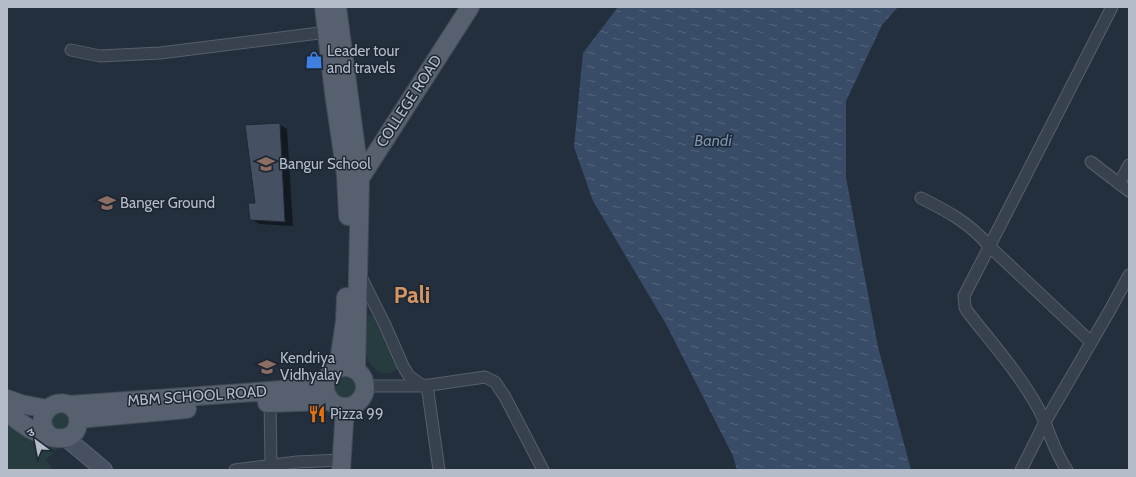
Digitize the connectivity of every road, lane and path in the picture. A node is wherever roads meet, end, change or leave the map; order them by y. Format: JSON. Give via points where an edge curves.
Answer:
{"nodes":[{"id":1,"x":324,"y":7,"type":"edge"},
{"id":2,"x":337,"y":7,"type":"edge"},
{"id":3,"x":470,"y":7,"type":"edge"},
{"id":4,"x":1112,"y":7,"type":"edge"},
{"id":5,"x":327,"y":32,"type":"junction"},
{"id":6,"x":70,"y":50,"type":"dead end"},
{"id":7,"x":1091,"y":162,"type":"dead end"},
{"id":8,"x":1129,"y":166,"type":"edge"},
{"id":9,"x":360,"y":179,"type":"junction"},
{"id":10,"x":1119,"y":184,"type":"junction"},
{"id":11,"x":1129,"y":191,"type":"edge"},
{"id":12,"x":347,"y":195,"type":"junction"},
{"id":13,"x":921,"y":198,"type":"dead end"},
{"id":14,"x":989,"y":246,"type":"junction"},
{"id":15,"x":358,"y":272,"type":"junction"},
{"id":16,"x":1129,"y":275,"type":"edge"},
{"id":17,"x":1126,"y":289,"type":"edge"},
{"id":18,"x":1092,"y":342,"type":"junction"},
{"id":19,"x":338,"y":368,"type":"junction"},
{"id":20,"x":356,"y":370,"type":"junction"},
{"id":21,"x":365,"y":386,"type":"junction"},
{"id":22,"x":425,"y":386,"type":"junction"},
{"id":23,"x":270,"y":397,"type":"junction"},
{"id":24,"x":333,"y":398,"type":"junction"},
{"id":25,"x":7,"y":399,"type":"edge"},
{"id":26,"x":47,"y":409,"type":"junction"},
{"id":27,"x":7,"y":412,"type":"edge"},
{"id":28,"x":74,"y":412,"type":"junction"},
{"id":29,"x":1045,"y":422,"type":"junction"},
{"id":30,"x":58,"y":437,"type":"junction"},
{"id":31,"x":341,"y":465,"type":"edge"},
{"id":32,"x":271,"y":466,"type":"junction"},
{"id":33,"x":104,"y":470,"type":"edge"},
{"id":34,"x":235,"y":470,"type":"edge"},
{"id":35,"x":439,"y":470,"type":"edge"},
{"id":36,"x":543,"y":470,"type":"edge"},
{"id":37,"x":1021,"y":470,"type":"edge"},
{"id":38,"x":1068,"y":470,"type":"edge"}],
"edges":[{"from":1,"to":5,"type":"main road"},
{"from":2,"to":9,"type":"main road"},
{"from":3,"to":9,"type":"main road","name":"COLLEGE ROAD"},
{"from":4,"to":14,"type":"street"},
{"from":5,"to":6,"type":"street","via":[[160,53],[100,56]]},
{"from":5,"to":12,"type":"main road"},
{"from":7,"to":10,"type":"street"},
{"from":8,"to":10,"type":"street"},
{"from":9,"to":12,"type":"main road","name":"COLLEGE ROAD"},
{"from":9,"to":15,"type":"main road"},
{"from":10,"to":11,"type":"street"},
{"from":12,"to":19,"type":"main road","via":[[348,268],[345,321]]},
{"from":13,"to":14,"type":"street","via":[[968,225],[980,234]]},
{"from":14,"to":18,"type":"street"},
{"from":14,"to":29,"type":"street","via":[[965,292],[965,307],[1011,367]]},
{"from":15,"to":20,"type":"main road"},
{"from":15,"to":22,"type":"street","via":[[403,366],[409,376]]},
{"from":16,"to":17,"type":"street"},
{"from":17,"to":18,"type":"street"},
{"from":18,"to":29,"type":"street"},
{"from":19,"to":20,"type":"main road"},
{"from":19,"to":24,"type":"main road","via":[[329,375]]},
{"from":20,"to":21,"type":"main road","via":[[361,374]]},
{"from":21,"to":22,"type":"street"},
{"from":21,"to":24,"type":"main road","via":[[365,392],[355,405]]},
{"from":22,"to":35,"type":"street"},
{"from":22,"to":36,"type":"street","via":[[475,377],[484,377],[495,382]]},
{"from":23,"to":24,"type":"main road","name":"MBM SCHOOL ROAD"},
{"from":23,"to":28,"type":"main road","name":"MBM SCHOOL ROAD"},
{"from":23,"to":32,"type":"street"},
{"from":24,"to":31,"type":"main road"},
{"from":25,"to":26,"type":"main road"},
{"from":26,"to":28,"type":"main road","via":[[64,403]]},
{"from":26,"to":30,"type":"main road","via":[[42,423],[46,433]]},
{"from":27,"to":30,"type":"main road","via":[[29,428]]},
{"from":28,"to":30,"type":"main road","via":[[76,431],[72,435]]},
{"from":29,"to":37,"type":"street"},
{"from":29,"to":38,"type":"street","via":[[1056,453]]},
{"from":30,"to":33,"type":"street"},
{"from":31,"to":32,"type":"street","via":[[297,462]]},
{"from":32,"to":34,"type":"street"}]}
